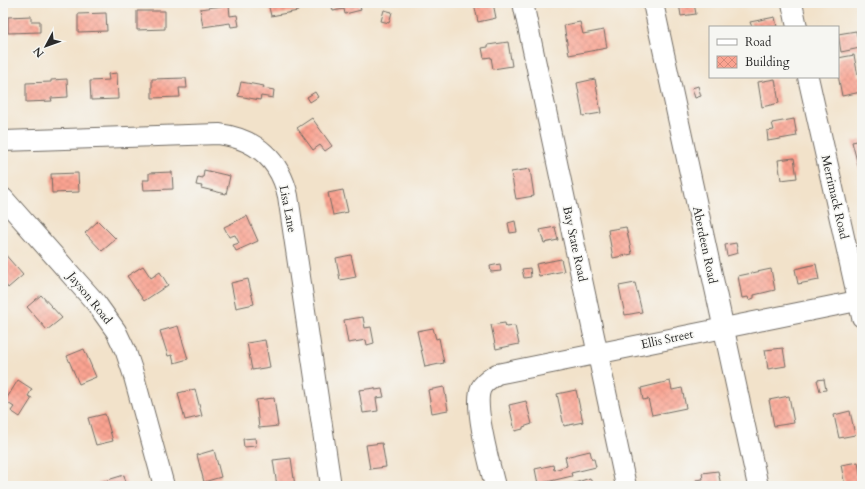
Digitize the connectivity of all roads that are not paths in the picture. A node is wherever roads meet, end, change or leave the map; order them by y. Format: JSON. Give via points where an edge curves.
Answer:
{"nodes":[{"id":1,"x":523,"y":3,"type":"edge"},
{"id":2,"x":653,"y":3,"type":"edge"},
{"id":3,"x":792,"y":3,"type":"edge"},
{"id":4,"x":797,"y":26,"type":"edge"},
{"id":5,"x":808,"y":78,"type":"edge"},
{"id":6,"x":3,"y":141,"type":"edge"},
{"id":7,"x":3,"y":198,"type":"edge"},
{"id":8,"x":861,"y":306,"type":"edge"},
{"id":9,"x":723,"y":328,"type":"junction"},
{"id":10,"x":598,"y":354,"type":"junction"},
{"id":11,"x":164,"y":486,"type":"edge"},
{"id":12,"x":331,"y":486,"type":"edge"},
{"id":13,"x":495,"y":486,"type":"edge"},
{"id":14,"x":626,"y":486,"type":"edge"},
{"id":15,"x":758,"y":486,"type":"edge"}],
"edges":[{"from":1,"to":10,"type":"street","name":"Bay State Road"},
{"from":2,"to":9,"type":"street","name":"Aberdeen Road"},
{"from":3,"to":4,"type":"street"},
{"from":5,"to":8,"type":"street","name":"Merrimack Road"},
{"from":6,"to":12,"type":"street","name":"Lisa Lane","via":[[219,134],[234,136],[248,142],[272,161],[288,196]]},
{"from":7,"to":11,"type":"street","name":"Jayson Road","via":[[96,303],[116,331],[133,373]]},
{"from":8,"to":9,"type":"street","name":"Ellis Street"},
{"from":9,"to":10,"type":"street","name":"Ellis Street"},
{"from":9,"to":15,"type":"street","name":"Aberdeen Road"},
{"from":10,"to":13,"type":"street","name":"Ellis Street","via":[[497,374],[481,388],[481,423]]},
{"from":10,"to":14,"type":"street","name":"Bay State Road"}]}
